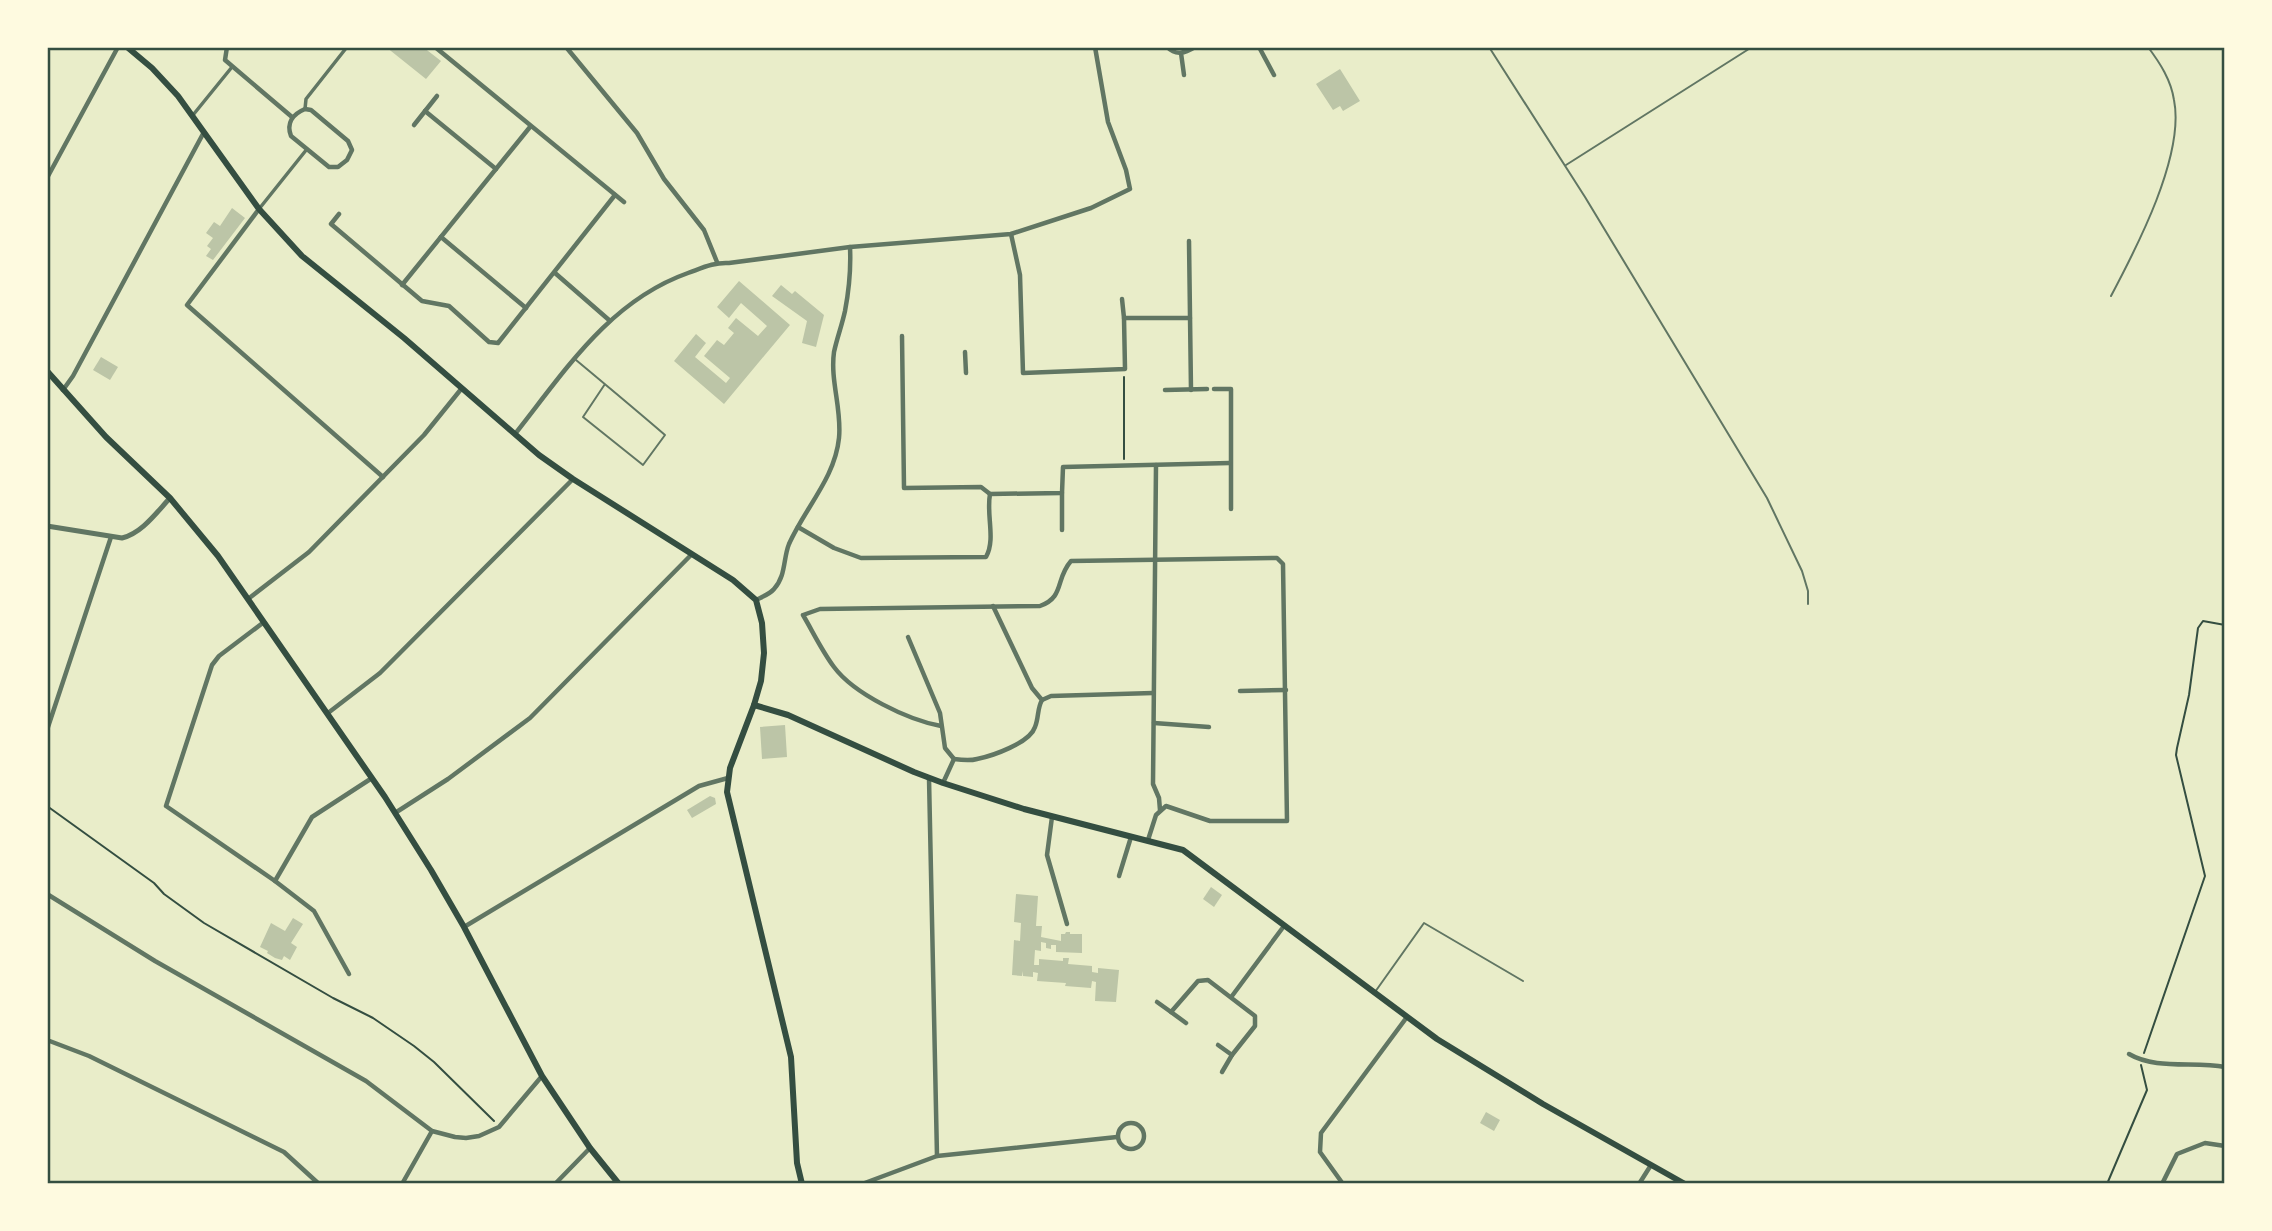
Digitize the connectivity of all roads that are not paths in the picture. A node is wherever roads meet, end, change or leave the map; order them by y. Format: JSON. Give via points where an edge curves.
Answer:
{"nodes":[{"id":1,"x":118,"y":47,"type":"edge"},
{"id":2,"x":127,"y":47,"type":"edge"},
{"id":3,"x":227,"y":47,"type":"edge"},
{"id":4,"x":347,"y":47,"type":"edge"},
{"id":5,"x":435,"y":47,"type":"edge"},
{"id":6,"x":566,"y":47,"type":"edge"},
{"id":7,"x":1095,"y":47,"type":"edge"},
{"id":8,"x":1167,"y":47,"type":"edge"},
{"id":9,"x":1195,"y":47,"type":"edge"},
{"id":10,"x":1259,"y":47,"type":"edge"},
{"id":11,"x":1489,"y":47,"type":"edge"},
{"id":12,"x":1752,"y":47,"type":"edge"},
{"id":13,"x":2148,"y":47,"type":"edge"},
{"id":14,"x":1181,"y":53,"type":"junction"},
{"id":15,"x":232,"y":66,"type":"junction"},
{"id":16,"x":1184,"y":75,"type":"dead end"},
{"id":17,"x":1274,"y":75,"type":"dead end"},
{"id":18,"x":438,"y":96,"type":"dead end"},
{"id":19,"x":305,"y":109,"type":"junction"},
{"id":20,"x":425,"y":111,"type":"junction"},
{"id":21,"x":193,"y":115,"type":"junction"},
{"id":22,"x":292,"y":117,"type":"junction"},
{"id":23,"x":414,"y":125,"type":"dead end"},
{"id":24,"x":530,"y":127,"type":"junction"},
{"id":25,"x":204,"y":132,"type":"junction"},
{"id":26,"x":307,"y":149,"type":"junction"},
{"id":27,"x":1565,"y":165,"type":"junction"},
{"id":28,"x":496,"y":169,"type":"junction"},
{"id":29,"x":47,"y":178,"type":"edge"},
{"id":30,"x":615,"y":195,"type":"junction"},
{"id":31,"x":624,"y":202,"type":"dead end"},
{"id":32,"x":259,"y":209,"type":"junction"},
{"id":33,"x":339,"y":214,"type":"dead end"},
{"id":34,"x":1011,"y":234,"type":"junction"},
{"id":35,"x":441,"y":237,"type":"junction"},
{"id":36,"x":1189,"y":241,"type":"dead end"},
{"id":37,"x":850,"y":247,"type":"junction"},
{"id":38,"x":717,"y":262,"type":"junction"},
{"id":39,"x":555,"y":273,"type":"junction"},
{"id":40,"x":402,"y":285,"type":"junction"},
{"id":41,"x":2111,"y":296,"type":"dead end"},
{"id":42,"x":1122,"y":299,"type":"dead end"},
{"id":43,"x":526,"y":308,"type":"junction"},
{"id":44,"x":1124,"y":318,"type":"junction"},
{"id":45,"x":1190,"y":318,"type":"junction"},
{"id":46,"x":609,"y":320,"type":"junction"},
{"id":47,"x":902,"y":336,"type":"dead end"},
{"id":48,"x":965,"y":352,"type":"dead end"},
{"id":49,"x":575,"y":359,"type":"junction"},
{"id":50,"x":47,"y":371,"type":"edge"},
{"id":51,"x":966,"y":373,"type":"dead end"},
{"id":52,"x":605,"y":384,"type":"junction"},
{"id":53,"x":462,"y":388,"type":"junction"},
{"id":54,"x":1207,"y":389,"type":"dead end"},
{"id":55,"x":1214,"y":389,"type":"dead end"},
{"id":56,"x":1165,"y":390,"type":"dead end"},
{"id":57,"x":1191,"y":390,"type":"junction"},
{"id":58,"x":63,"y":391,"type":"junction"},
{"id":59,"x":515,"y":434,"type":"junction"},
{"id":60,"x":1230,"y":463,"type":"junction"},
{"id":61,"x":1156,"y":465,"type":"junction"},
{"id":62,"x":383,"y":477,"type":"junction"},
{"id":63,"x":573,"y":479,"type":"junction"},
{"id":64,"x":1062,"y":493,"type":"junction"},
{"id":65,"x":990,"y":494,"type":"junction"},
{"id":66,"x":170,"y":498,"type":"junction"},
{"id":67,"x":1231,"y":509,"type":"dead end"},
{"id":68,"x":47,"y":526,"type":"edge"},
{"id":69,"x":799,"y":527,"type":"junction"},
{"id":70,"x":1062,"y":530,"type":"dead end"},
{"id":71,"x":111,"y":537,"type":"junction"},
{"id":72,"x":692,"y":554,"type":"junction"},
{"id":73,"x":1156,"y":559,"type":"junction"},
{"id":74,"x":248,"y":599,"type":"junction"},
{"id":75,"x":756,"y":600,"type":"junction"},
{"id":76,"x":1808,"y":604,"type":"dead end"},
{"id":77,"x":993,"y":606,"type":"junction"},
{"id":78,"x":265,"y":622,"type":"junction"},
{"id":79,"x":908,"y":637,"type":"dead end"},
{"id":80,"x":1286,"y":690,"type":"junction"},
{"id":81,"x":1240,"y":691,"type":"dead end"},
{"id":82,"x":1153,"y":693,"type":"junction"},
{"id":83,"x":1042,"y":700,"type":"junction"},
{"id":84,"x":754,"y":705,"type":"junction"},
{"id":85,"x":328,"y":713,"type":"junction"},
{"id":86,"x":1154,"y":723,"type":"junction"},
{"id":87,"x":941,"y":726,"type":"junction"},
{"id":88,"x":1209,"y":727,"type":"dead end"},
{"id":89,"x":47,"y":730,"type":"edge"},
{"id":90,"x":954,"y":759,"type":"junction"},
{"id":91,"x":372,"y":778,"type":"junction"},
{"id":92,"x":728,"y":778,"type":"junction"},
{"id":93,"x":929,"y":778,"type":"junction"},
{"id":94,"x":943,"y":783,"type":"junction"},
{"id":95,"x":1160,"y":810,"type":"junction"},
{"id":96,"x":394,"y":814,"type":"junction"},
{"id":97,"x":1052,"y":816,"type":"junction"},
{"id":98,"x":1131,"y":836,"type":"junction"},
{"id":99,"x":1148,"y":840,"type":"junction"},
{"id":100,"x":1119,"y":876,"type":"dead end"},
{"id":101,"x":275,"y":881,"type":"junction"},
{"id":102,"x":47,"y":894,"type":"edge"},
{"id":103,"x":1067,"y":924,"type":"dead end"},
{"id":104,"x":1285,"y":925,"type":"junction"},
{"id":105,"x":464,"y":927,"type":"junction"},
{"id":106,"x":349,"y":974,"type":"dead end"},
{"id":107,"x":1523,"y":981,"type":"dead end"},
{"id":108,"x":1374,"y":993,"type":"junction"},
{"id":109,"x":1232,"y":996,"type":"junction"},
{"id":110,"x":1157,"y":1002,"type":"dead end"},
{"id":111,"x":1171,"y":1012,"type":"junction"},
{"id":112,"x":1407,"y":1017,"type":"junction"},
{"id":113,"x":1186,"y":1023,"type":"dead end"},
{"id":114,"x":47,"y":1040,"type":"edge"},
{"id":115,"x":1218,"y":1045,"type":"dead end"},
{"id":116,"x":2129,"y":1054,"type":"dead end"},
{"id":117,"x":1232,"y":1055,"type":"junction"},
{"id":118,"x":2225,"y":1068,"type":"edge"},
{"id":119,"x":1222,"y":1072,"type":"dead end"},
{"id":120,"x":542,"y":1076,"type":"junction"},
{"id":121,"x":432,"y":1131,"type":"junction"},
{"id":122,"x":1117,"y":1137,"type":"junction"},
{"id":123,"x":2225,"y":1146,"type":"edge"},
{"id":124,"x":590,"y":1149,"type":"junction"},
{"id":125,"x":936,"y":1156,"type":"junction"},
{"id":126,"x":1651,"y":1165,"type":"junction"},
{"id":127,"x":318,"y":1184,"type":"edge"},
{"id":128,"x":402,"y":1184,"type":"edge"},
{"id":129,"x":555,"y":1184,"type":"edge"},
{"id":130,"x":619,"y":1184,"type":"edge"},
{"id":131,"x":802,"y":1184,"type":"edge"},
{"id":132,"x":862,"y":1184,"type":"edge"},
{"id":133,"x":1343,"y":1184,"type":"edge"},
{"id":134,"x":1639,"y":1184,"type":"edge"},
{"id":135,"x":1685,"y":1184,"type":"edge"},
{"id":136,"x":2162,"y":1184,"type":"edge"}],
"edges":[{"from":1,"to":29,"type":"street"},
{"from":2,"to":21,"type":"main road"},
{"from":3,"to":15,"type":"street","via":[[225,60]]},
{"from":4,"to":19,"type":"street","via":[[306,99]]},
{"from":5,"to":24,"type":"street"},
{"from":6,"to":38,"type":"street","via":[[637,133],[664,179],[704,230]]},
{"from":7,"to":34,"type":"street","via":[[1108,122],[1130,189],[1091,208]]},
{"from":8,"to":14,"type":"street"},
{"from":9,"to":14,"type":"street"},
{"from":10,"to":17,"type":"street"},
{"from":11,"to":27,"type":"lane"},
{"from":12,"to":27,"type":"lane"},
{"from":13,"to":41,"type":"lane","via":[[2170,83],[2175,138],[2151,211]]},
{"from":14,"to":16,"type":"street"},
{"from":15,"to":21,"type":"street"},
{"from":15,"to":22,"type":"street"},
{"from":18,"to":20,"type":"street"},
{"from":19,"to":22,"type":"street"},
{"from":19,"to":26,"type":"street","via":[[348,141],[352,150],[338,167],[329,167]]},
{"from":20,"to":23,"type":"street"},
{"from":20,"to":28,"type":"street"},
{"from":21,"to":25,"type":"main road"},
{"from":22,"to":26,"type":"street","via":[[291,136]]},
{"from":24,"to":28,"type":"street"},
{"from":24,"to":30,"type":"street"},
{"from":25,"to":32,"type":"main road"},
{"from":25,"to":58,"type":"street"},
{"from":26,"to":32,"type":"street"},
{"from":27,"to":76,"type":"lane","via":[[1767,498],[1802,571]]},
{"from":28,"to":35,"type":"street"},
{"from":30,"to":31,"type":"street"},
{"from":30,"to":39,"type":"street"},
{"from":32,"to":53,"type":"main road","via":[[302,256]]},
{"from":32,"to":62,"type":"street","via":[[187,305]]},
{"from":33,"to":40,"type":"street","via":[[331,224]]},
{"from":34,"to":37,"type":"street"},
{"from":34,"to":44,"type":"street","via":[[1020,275],[1023,373],[1125,369]]},
{"from":35,"to":40,"type":"street"},
{"from":35,"to":43,"type":"street"},
{"from":36,"to":45,"type":"street"},
{"from":37,"to":38,"type":"street"},
{"from":37,"to":69,"type":"street","via":[[845,311],[834,354],[839,440],[828,476]]},
{"from":38,"to":46,"type":"street","via":[[655,288]]},
{"from":39,"to":43,"type":"street"},
{"from":39,"to":46,"type":"street"},
{"from":40,"to":43,"type":"street","via":[[426,303],[449,306],[489,341],[498,343]]},
{"from":42,"to":44,"type":"street"},
{"from":44,"to":45,"type":"street"},
{"from":45,"to":57,"type":"street"},
{"from":46,"to":49,"type":"street"},
{"from":47,"to":65,"type":"street","via":[[904,488],[982,487]]},
{"from":48,"to":51,"type":"street"},
{"from":49,"to":52,"type":"lane"},
{"from":49,"to":59,"type":"street"},
{"from":50,"to":58,"type":"main road"},
{"from":52,"to":52,"type":"lane","via":[[665,435],[643,465],[583,418]]},
{"from":53,"to":59,"type":"main road"},
{"from":53,"to":62,"type":"street"},
{"from":54,"to":57,"type":"street"},
{"from":55,"to":60,"type":"street","via":[[1231,389]]},
{"from":56,"to":57,"type":"street"},
{"from":58,"to":66,"type":"main road"},
{"from":59,"to":63,"type":"main road"},
{"from":60,"to":61,"type":"street"},
{"from":60,"to":67,"type":"street"},
{"from":61,"to":64,"type":"street","via":[[1063,467]]},
{"from":61,"to":73,"type":"street"},
{"from":62,"to":74,"type":"street","via":[[309,552]]},
{"from":63,"to":72,"type":"main road"},
{"from":63,"to":85,"type":"street","via":[[380,673]]},
{"from":64,"to":65,"type":"street"},
{"from":64,"to":70,"type":"street"},
{"from":65,"to":69,"type":"street","via":[[991,549],[986,557],[861,558]]},
{"from":66,"to":71,"type":"street","via":[[131,535]]},
{"from":66,"to":74,"type":"main road"},
{"from":68,"to":71,"type":"street"},
{"from":69,"to":75,"type":"street","via":[[788,546],[782,577],[773,591]]},
{"from":71,"to":89,"type":"street"},
{"from":72,"to":75,"type":"main road"},
{"from":72,"to":96,"type":"street","via":[[530,718]]},
{"from":73,"to":77,"type":"street","via":[[1072,561],[1051,601],[1040,606]]},
{"from":73,"to":80,"type":"street","via":[[1277,558],[1283,564]]},
{"from":73,"to":82,"type":"street"},
{"from":74,"to":78,"type":"main road"},
{"from":75,"to":84,"type":"main road","via":[[764,653]]},
{"from":77,"to":83,"type":"street"},
{"from":77,"to":87,"type":"street","via":[[820,609],[803,615],[834,667],[855,687],[917,720]]},
{"from":78,"to":85,"type":"main road"},
{"from":78,"to":101,"type":"street","via":[[212,665],[166,806]]},
{"from":79,"to":87,"type":"street","via":[[940,713]]},
{"from":80,"to":81,"type":"street"},
{"from":80,"to":95,"type":"street","via":[[1287,821],[1210,821],[1173,807]]},
{"from":82,"to":83,"type":"street"},
{"from":82,"to":86,"type":"street"},
{"from":83,"to":90,"type":"street","via":[[1036,726],[1025,740],[975,760]]},
{"from":84,"to":92,"type":"main road"},
{"from":84,"to":93,"type":"main road","via":[[788,715]]},
{"from":85,"to":91,"type":"main road"},
{"from":86,"to":88,"type":"street"},
{"from":86,"to":95,"type":"street","via":[[1153,784]]},
{"from":87,"to":90,"type":"street","via":[[945,748]]},
{"from":90,"to":94,"type":"street"},
{"from":91,"to":96,"type":"main road"},
{"from":91,"to":101,"type":"street","via":[[312,817]]},
{"from":92,"to":105,"type":"street","via":[[699,786]]},
{"from":92,"to":131,"type":"main road","via":[[729,808],[790,1057]]},
{"from":93,"to":94,"type":"main road"},
{"from":93,"to":125,"type":"street"},
{"from":94,"to":97,"type":"main road"},
{"from":95,"to":99,"type":"street"},
{"from":96,"to":105,"type":"main road"},
{"from":97,"to":98,"type":"main road"},
{"from":97,"to":103,"type":"street","via":[[1047,855]]},
{"from":98,"to":99,"type":"main road"},
{"from":98,"to":100,"type":"street"},
{"from":99,"to":104,"type":"main road","via":[[1184,850]]},
{"from":101,"to":106,"type":"street","via":[[314,911]]},
{"from":102,"to":121,"type":"street","via":[[366,1081]]},
{"from":104,"to":108,"type":"main road"},
{"from":104,"to":109,"type":"street"},
{"from":105,"to":120,"type":"main road"},
{"from":107,"to":108,"type":"lane","via":[[1424,923]]},
{"from":108,"to":112,"type":"main road"},
{"from":109,"to":111,"type":"street","via":[[1209,980],[1198,981]]},
{"from":109,"to":117,"type":"street","via":[[1255,1016],[1255,1026]]},
{"from":110,"to":111,"type":"street"},
{"from":111,"to":113,"type":"street"},
{"from":112,"to":126,"type":"main road","via":[[1468,1059]]},
{"from":112,"to":133,"type":"street","via":[[1321,1133],[1320,1152]]},
{"from":114,"to":127,"type":"street","via":[[89,1056],[284,1153]]},
{"from":115,"to":117,"type":"street"},
{"from":116,"to":118,"type":"street","via":[[2141,1060]]},
{"from":117,"to":119,"type":"street"},
{"from":120,"to":121,"type":"street","via":[[499,1127],[466,1138]]},
{"from":120,"to":124,"type":"main road"},
{"from":121,"to":128,"type":"street"},
{"from":122,"to":122,"type":"street","via":[[1128,1123],[1141,1127],[1144,1136],[1136,1148],[1122,1146]]},
{"from":122,"to":125,"type":"street"},
{"from":123,"to":136,"type":"street","via":[[2205,1143],[2177,1154]]},
{"from":124,"to":129,"type":"street"},
{"from":124,"to":130,"type":"main road"},
{"from":125,"to":132,"type":"street"},
{"from":126,"to":134,"type":"street"},
{"from":126,"to":135,"type":"main road"}]}
